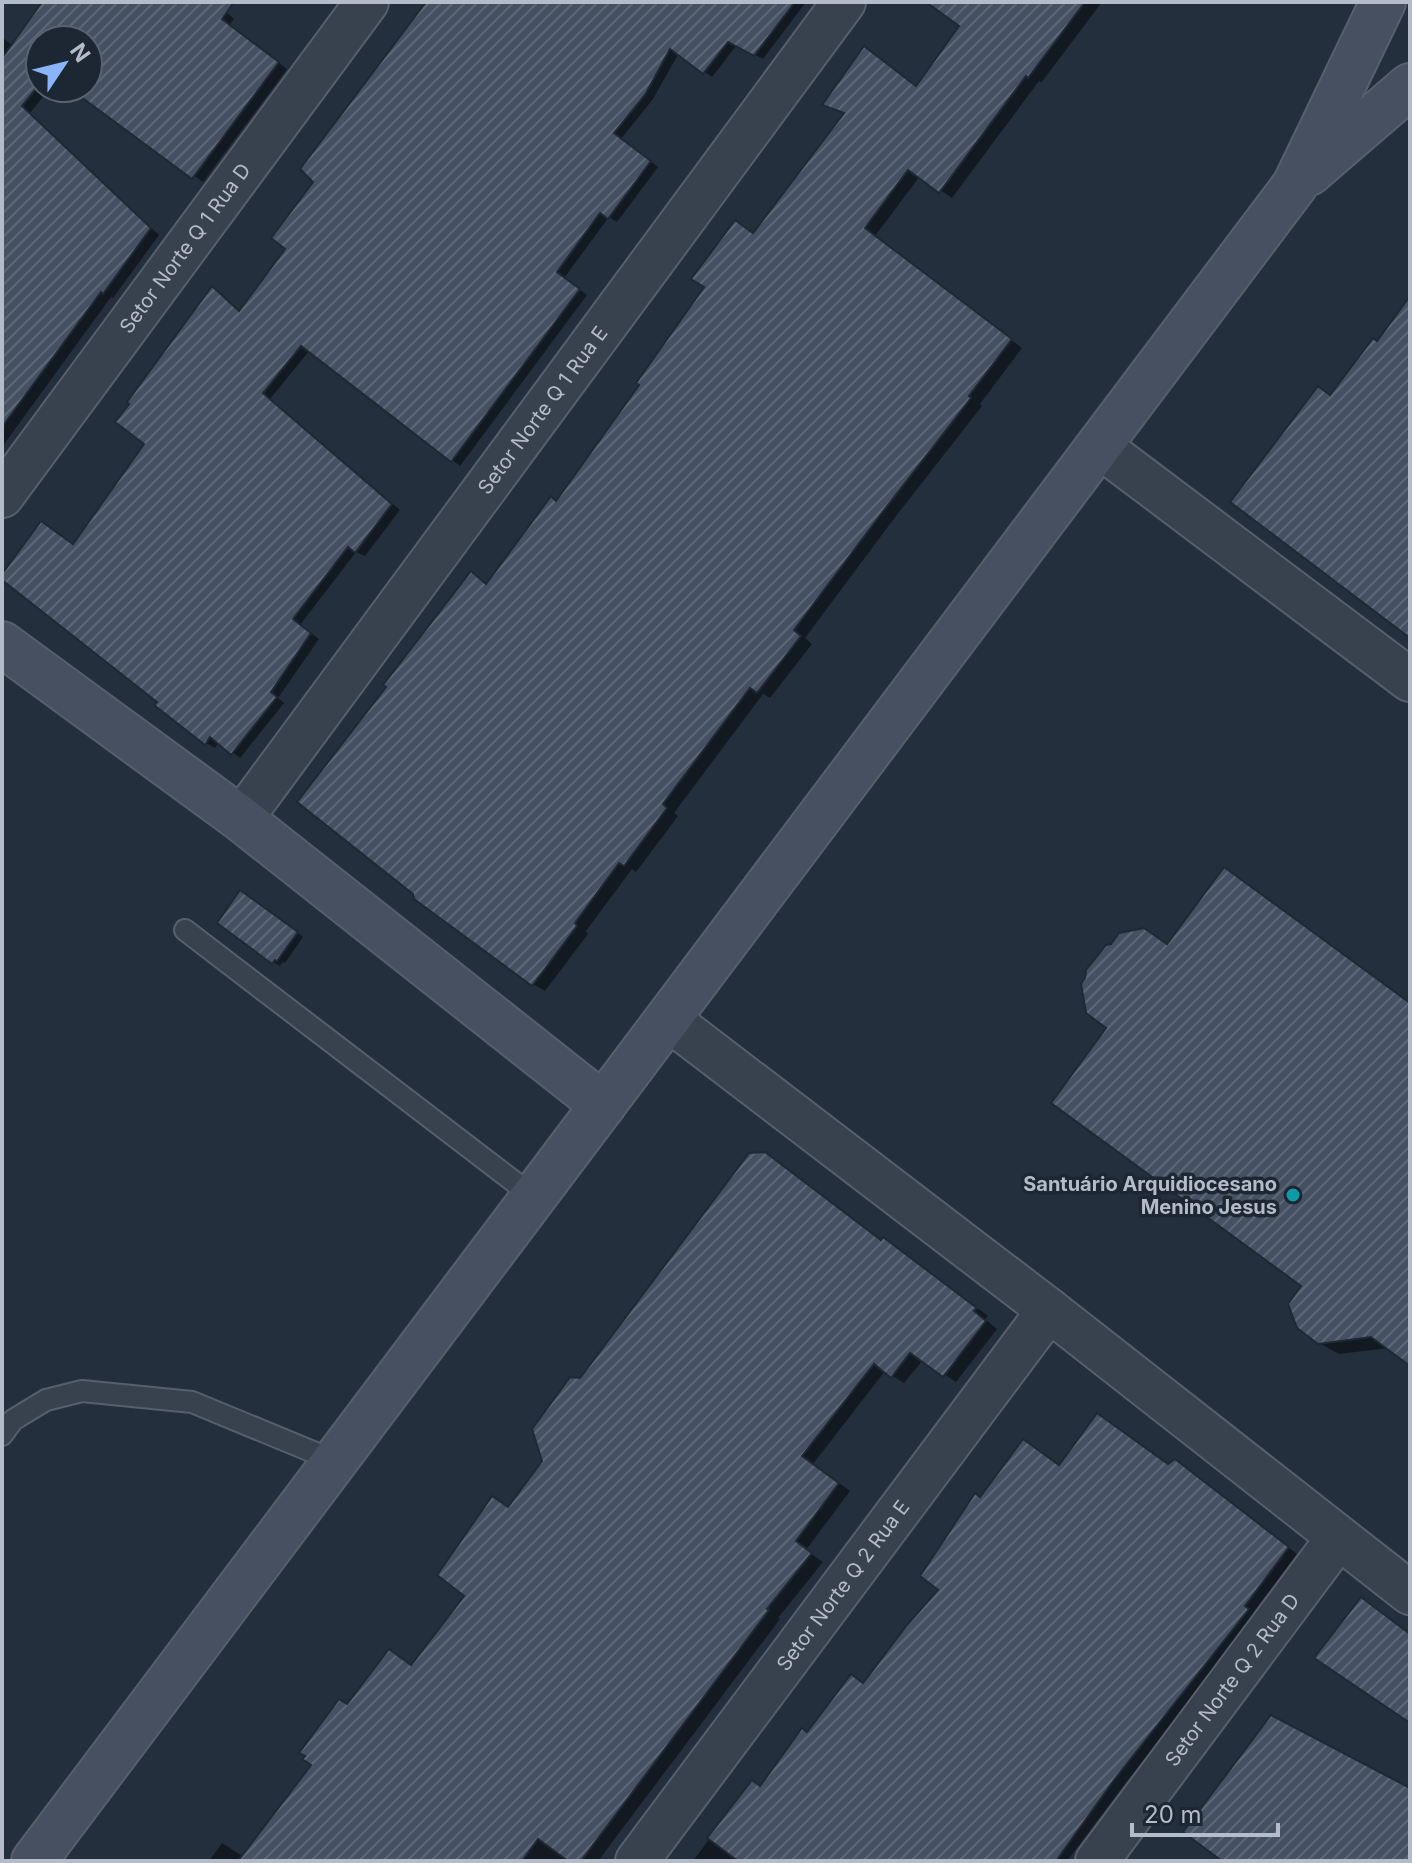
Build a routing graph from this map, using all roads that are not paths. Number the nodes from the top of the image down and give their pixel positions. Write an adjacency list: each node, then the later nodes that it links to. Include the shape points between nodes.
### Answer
1 (367, 2): 7 (street, Setor Norte Q 1 Rua D)
2 (844, 2): 10 (street, Setor Norte Q 1 Rua E)
3 (1383, 2): 5 (street)
4 (1410, 86): 5 (street)
5 (1295, 185): 6 (street)
6 (1099, 446): 9 (street); 12 (street)
7 (2, 496)
8 (2, 644): 10 (street)
9 (1410, 680)
10 (241, 819): 13 (street)
11 (185, 930): 14 (lane)
12 (668, 1019): 13 (street); 15 (street)
13 (603, 1105): 14 (street)
14 (534, 1197): 17 (street)
15 (1049, 1310): 18 (street); 21 (street, Setor Norte Q 2 Rua E)
16 (2, 1435): 17 (lane, via 13,1420 46,1400 82,1391 192,1402)
17 (335, 1461): 20 (street)
18 (1338, 1538): 19 (street); 22 (street, Setor Norte Q 2 Rua D)
19 (1410, 1593)
20 (34, 1861)
21 (637, 1861)
22 (1097, 1861)

